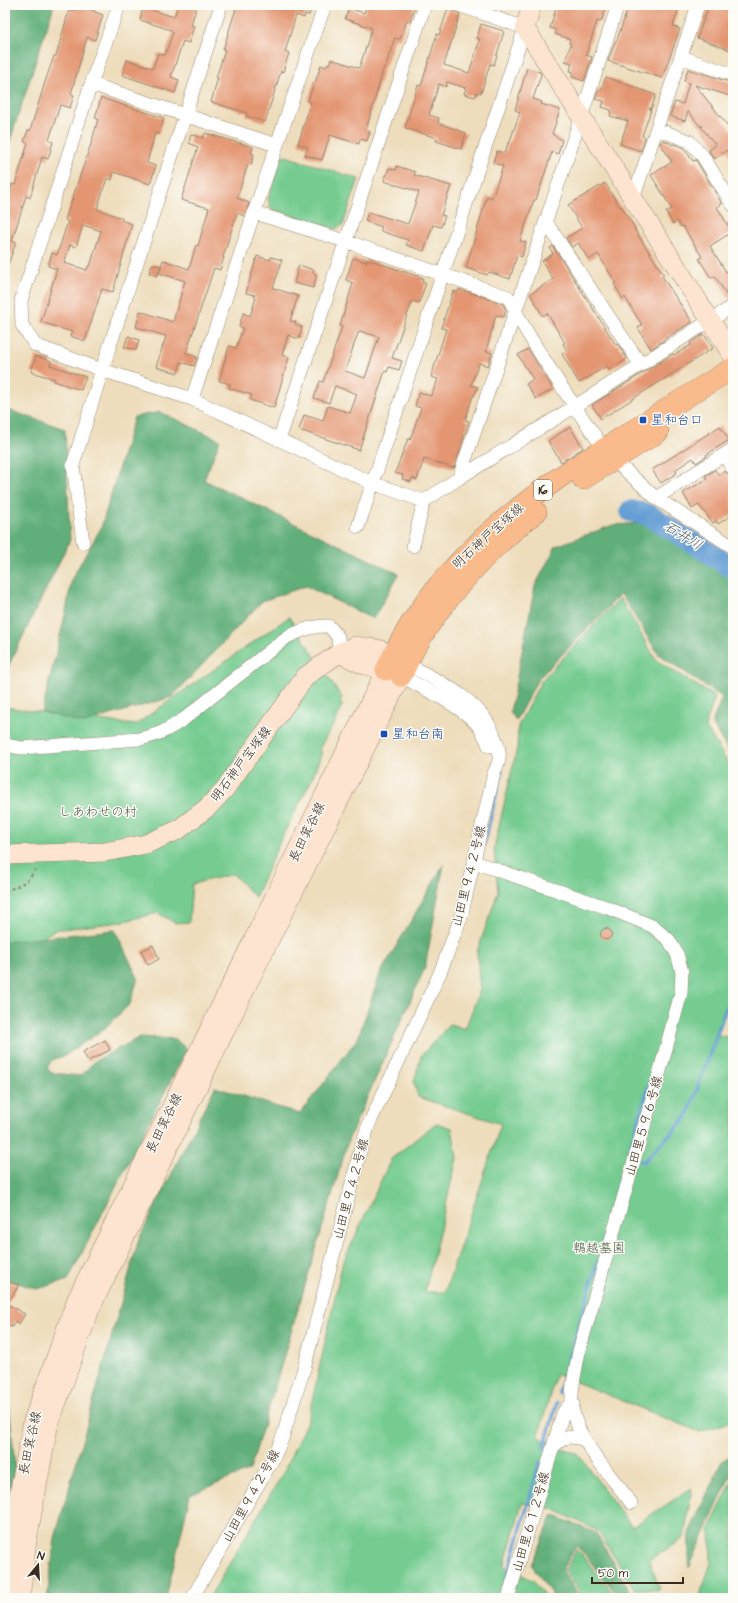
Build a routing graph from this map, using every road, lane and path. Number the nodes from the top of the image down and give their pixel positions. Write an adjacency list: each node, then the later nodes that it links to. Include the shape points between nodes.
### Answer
1 (118, 5): 12 (street)
2 (221, 5): 13 (street)
3 (325, 5): 16 (street)
4 (425, 5): 21 (street)
5 (460, 5): 9 (street)
6 (532, 5): 9 (street)
7 (618, 5): 14 (street)
8 (698, 5): 10 (street)
9 (525, 28): 14 (street); 22 (street)
10 (681, 57): 11 (street); 15 (street)
11 (733, 74)
12 (91, 84): 13 (street); 29 (street, via 21,301 22,325 35,345)
13 (185, 115): 16 (street); 29 (street)
14 (581, 117): 17 (street); 20 (street)
15 (657, 129): 17 (street); 18 (street, via 689,141 702,155)
16 (276, 145): 19 (street)
17 (633, 199): 25 (street)
18 (733, 205)
19 (255, 213): 21 (street); 31 (street)
20 (546, 222): 24 (street); 27 (street)
21 (345, 241): 22 (street); 33 (street)
22 (442, 275): 24 (street, via 508,297); 38 (street)
23 (733, 306): 25 (street)
24 (516, 310): 32 (street); 37 (street)
25 (709, 321): 26 (street); 27 (street)
26 (733, 356)
27 (641, 365): 32 (street)
28 (733, 368): 35 (main road, 明石神戸宝塚線 / 16)
29 (102, 370): 31 (street); 42 (street, via 73,465)
30 (733, 385): 35 (main road, 明石神戸宝塚線 / 16)
31 (192, 399): 33 (street)
32 (574, 407): 35 (street); 37 (street)
33 (279, 440): 38 (street)
34 (728, 452): 36 (street); 39 (street)
35 (609, 455): 39 (street); 46 (main road, 明石神戸宝塚線 / 16, via 557,479 513,512 451,569 428,597)
36 (733, 469)
37 (459, 478): 40 (street)
38 (372, 483): 40 (street); 41 (street)
39 (656, 498): 44 (street)
40 (424, 501): 43 (street)
41 (358, 527)
42 (83, 542)
43 (413, 546)
44 (733, 547)
45 (339, 653): 46 (street, 明石神戸宝塚線, via 355,646 372,648); 47 (street, via 338,637 329,626 306,629 287,637 184,719 153,737 21,748); 48 (street, 明石神戸宝塚線, via 306,676 224,790 208,807 178,830 146,844 105,852)
46 (397, 667): 49 (street, 山田里９４２号線, via 449,688 471,703 494,733 499,746 499,759); 56 (street, 長田箕谷線, via 77,1299 33,1421 12,1532); 57 (street, 長田箕谷線, via 90,1309 48,1426 27,1540)
47 (5, 745)
48 (5, 855)
49 (474, 862): 52 (street, 山田里５９６号線, via 608,908 652,926 669,940 677,954 682,972 681,993 579,1351); 58 (street, 山田里９４２号線, via 461,917 440,973 364,1137 305,1365 282,1439 273,1459)
50 (37, 865): 51 (path, via 32,877 23,884)
51 (5, 891)
52 (572, 1404): 53 (street, 山田里５９６号線); 54 (street, 山田里６１２号線, via 563,1413)
53 (585, 1440): 54 (street, via 566,1437); 55 (street, 山田里５９６号線)
54 (553, 1447): 59 (street, 山田里６１２号線)
55 (631, 1503)
56 (6, 1598)
57 (20, 1598)
58 (192, 1598)
59 (508, 1598)

